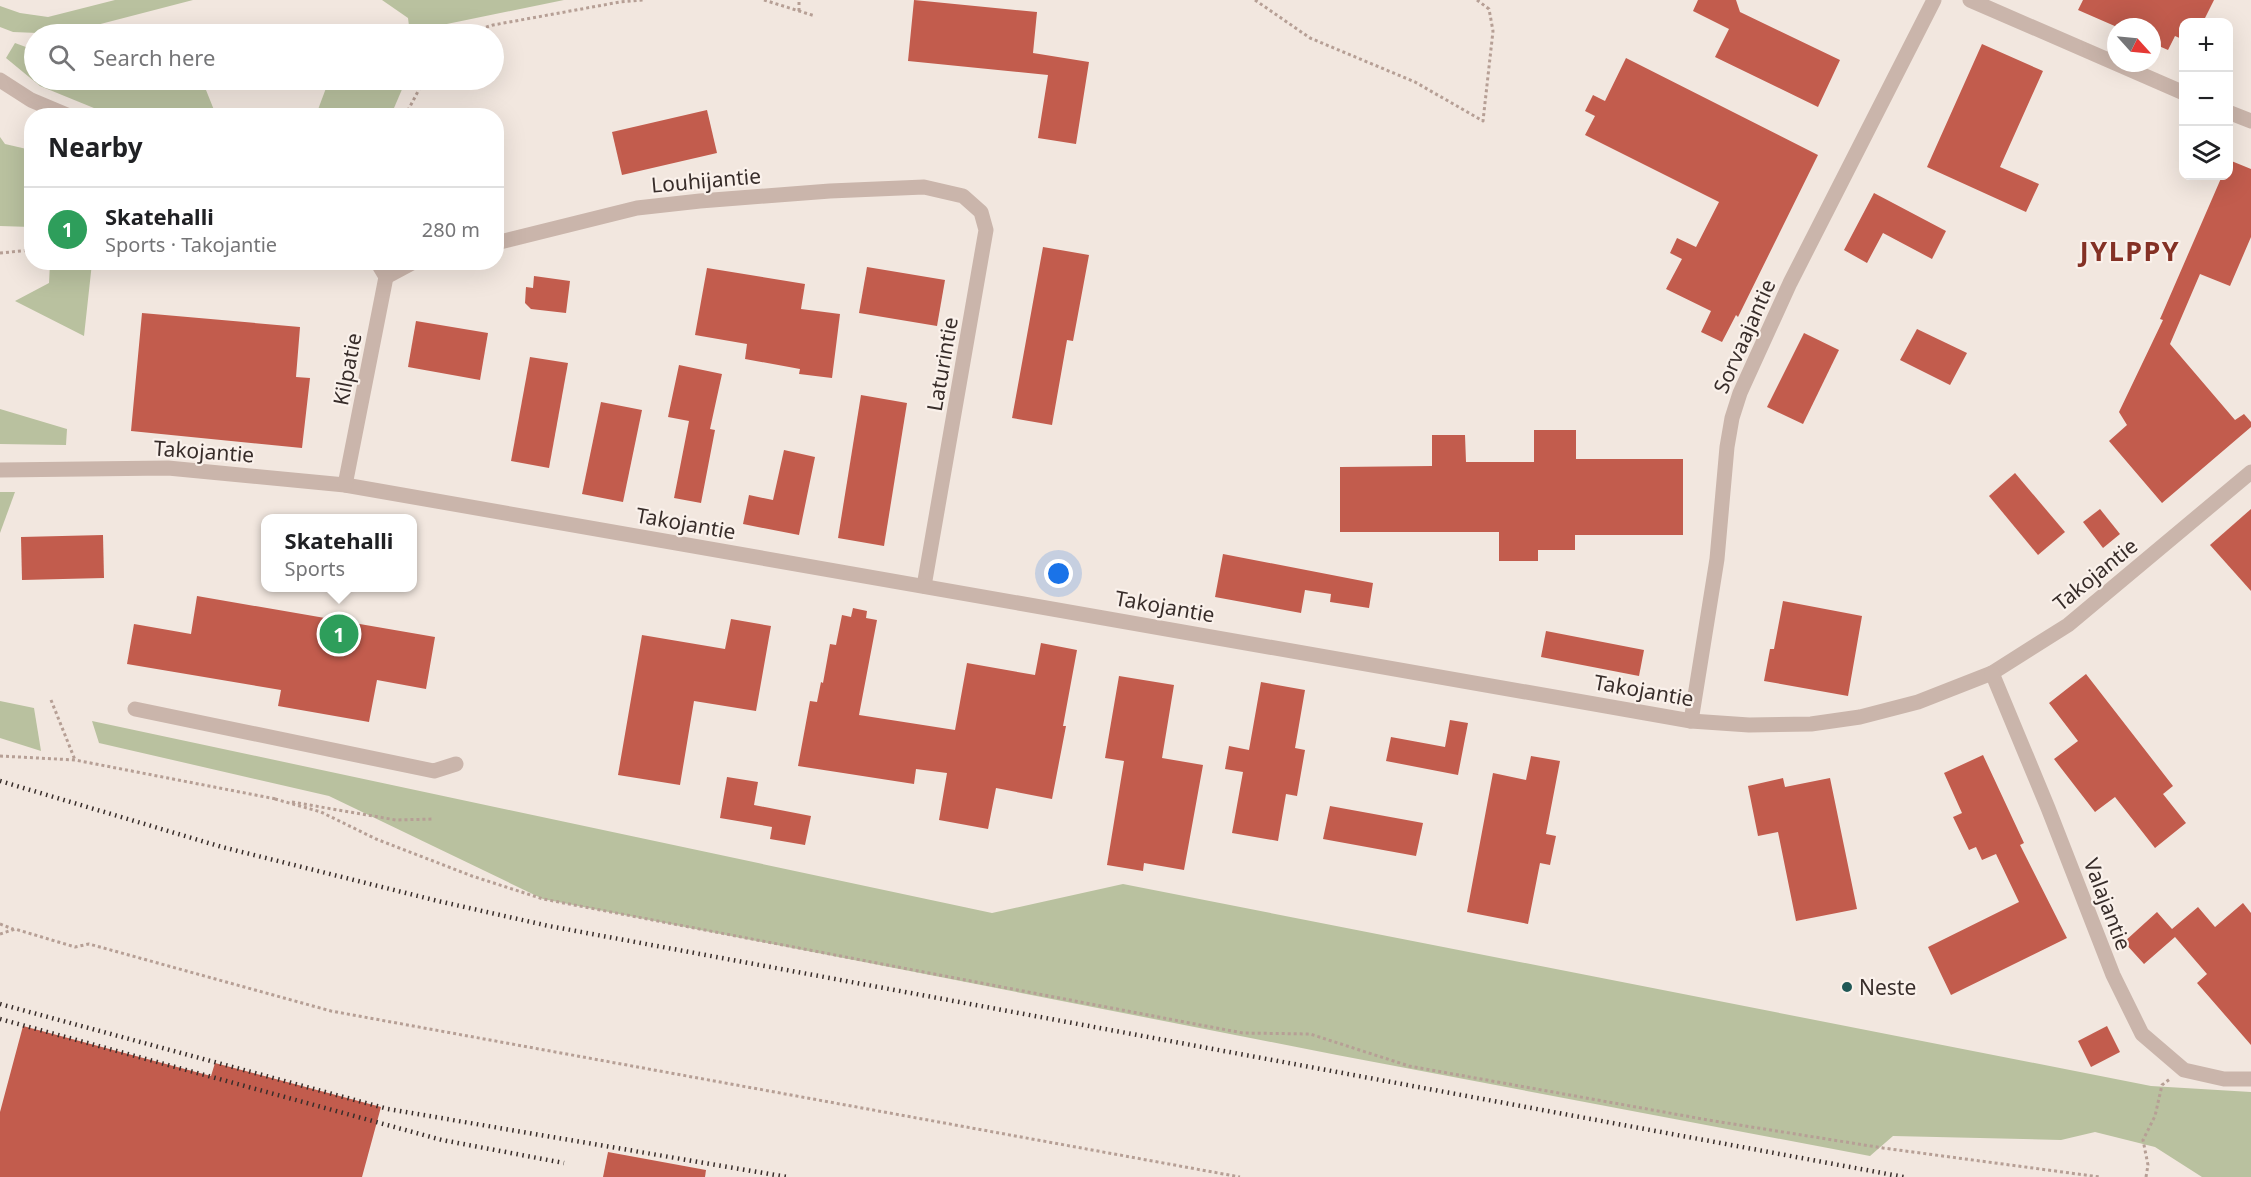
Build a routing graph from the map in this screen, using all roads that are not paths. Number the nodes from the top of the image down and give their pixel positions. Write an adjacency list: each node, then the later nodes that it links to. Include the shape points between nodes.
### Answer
1 (1934, 0): 19 (street, Sorvaajantie, via 1790,283 1740,393 1727,447 1717,559)
2 (1970, 0): 4 (street)
3 (0, 80): 5 (street)
4 (2179, 91)
5 (50, 108)
6 (2233, 114): 7 (street)
7 (2251, 121)
8 (924, 187): 9 (street, Louhijantie, via 637,208); 16 (street, Laturintie, via 963,196 981,212 986,230)
9 (504, 241)
10 (382, 270): 12 (street)
11 (399, 270): 12 (street)
12 (386, 277): 15 (street, Kilpatie)
13 (0, 470): 15 (street, Takojantie, via 168,468)
14 (2251, 472): 17 (street, Takojantie, via 2068,625)
15 (345, 485): 16 (street, Takojantie)
16 (924, 586): 19 (street, Takojantie)
17 (1992, 673): 19 (street, Takojantie, via 1918,702 1860,717 1811,724 1749,725); 21 (street, Valajantie, via 2113,975 2142,1034 2184,1070 2224,1079)
18 (135, 709): 20 (street, via 434,771)
19 (1691, 720)
20 (456, 764)
21 (2251, 1079)

